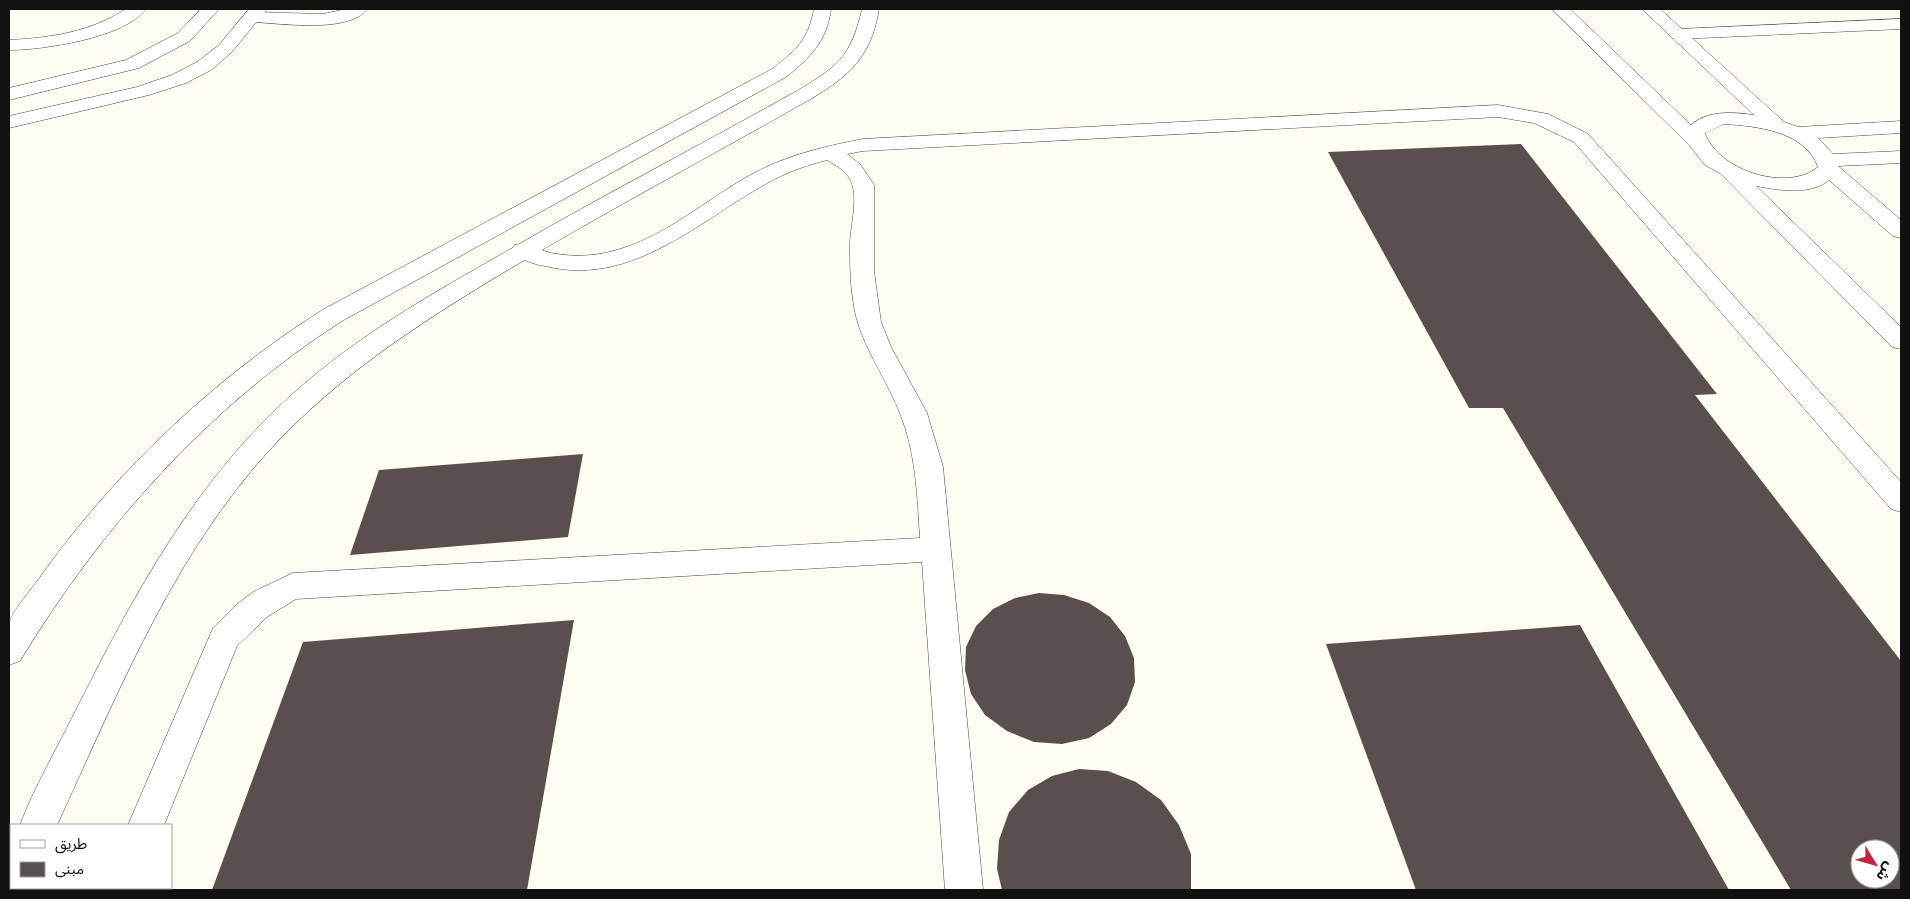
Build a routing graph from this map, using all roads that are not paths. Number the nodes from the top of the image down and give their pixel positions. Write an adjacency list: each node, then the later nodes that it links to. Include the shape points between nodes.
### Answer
1 (137, 9): 11 (street, via 117,23 88,34)
2 (210, 9): 12 (street, via 184,37 132,64)
3 (358, 9): 8 (street, via 331,19)
4 (822, 9): 21 (street, via 816,39 779,73)
5 (870, 9): 23 (street, via 865,41 851,61 831,77)
6 (1560, 9): 16 (street)
7 (1650, 9): 10 (street)
8 (255, 13): 13 (street, via 225,49 180,79)
9 (1901, 24): 10 (street)
10 (1678, 34): 15 (street)
11 (9, 45)
12 (9, 94)
13 (9, 122)
14 (1901, 126): 15 (street)
15 (1786, 129): 16 (street, via 1759,121 1724,118 1700,126 1695,132); 19 (street, via 1821,150)
16 (1695, 140): 20 (street, via 1710,159)
17 (828, 152): 23 (street, via 794,162 764,176 647,249 615,259 580,264 548,260); 25 (street, via 899,141 1498,111 1544,118 1581,138); 26 (street, via 853,168 865,187 862,272 866,310 878,350 909,404 921,434 929,467)
18 (1901, 157): 19 (street)
19 (1828, 165): 20 (street, via 1824,176 1799,185 1762,181); 22 (street)
20 (1724, 168): 24 (street)
21 (492, 230): 23 (street); 27 (street, via 333,314 269,358 234,388 146,474 67,563)
22 (1901, 231)
23 (523, 250): 28 (street, via 392,331 341,367 280,421 236,470 193,527 141,619)
24 (1901, 341)
25 (1901, 501)
26 (937, 549): 29 (street, via 293,586 254,607 224,638); 30 (street)
27 (9, 651)
28 (38, 824)
29 (146, 824)
30 (964, 890)

